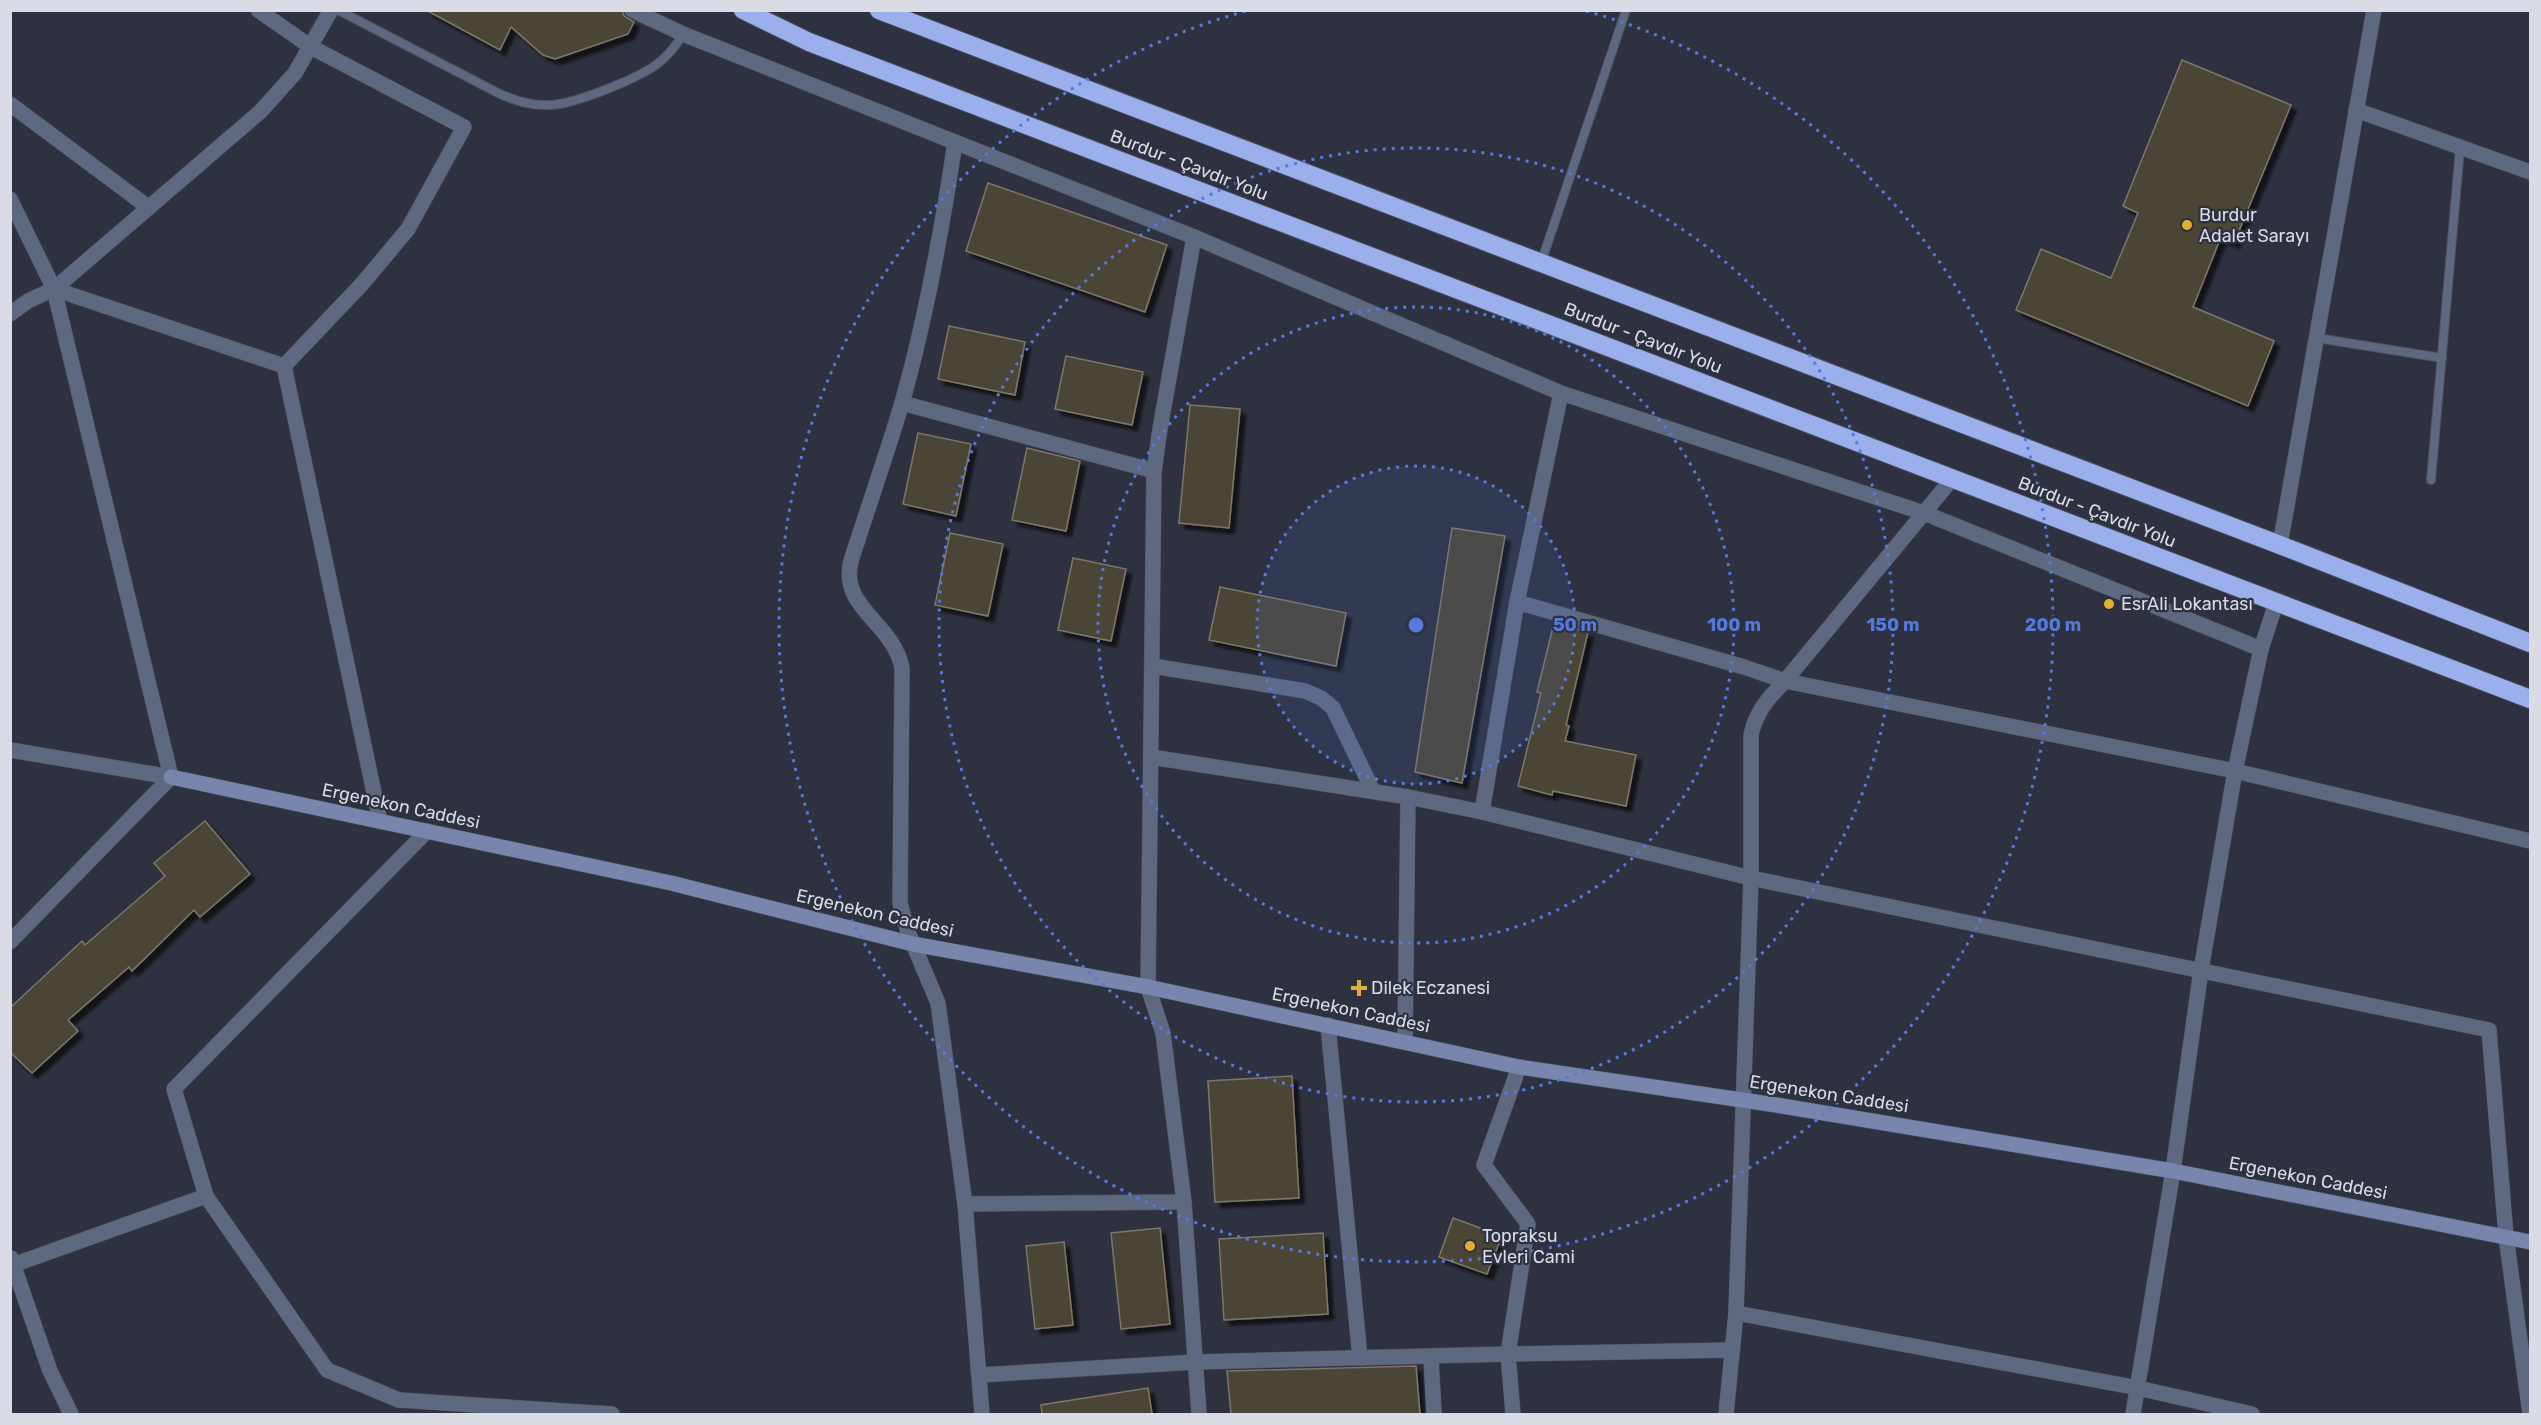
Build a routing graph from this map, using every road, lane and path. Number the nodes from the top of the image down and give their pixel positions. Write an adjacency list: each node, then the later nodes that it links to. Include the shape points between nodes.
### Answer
1 (258, 10): 10 (street)
2 (331, 10): 10 (street)
3 (338, 10): 9 (lane, via 500,94 539,105 574,101 640,74 665,58)
4 (632, 10): 9 (street)
5 (743, 10): 28 (highway, Burdur - Çavdır Yolu, via 810,42)
6 (879, 10): 19 (highway, Burdur - Çavdır Yolu)
7 (1626, 10): 19 (lane)
8 (2374, 10): 12 (street)
9 (683, 34): 13 (street)
10 (311, 47): 17 (street, via 295,73 261,111); 24 (street, via 464,127 408,229)
11 (10, 104): 17 (street)
12 (2356, 110): 14 (street); 22 (street)
13 (955, 142): 18 (street); 26 (street, via 929,292)
14 (2460, 148): 15 (street); 23 (lane)
15 (2530, 172)
16 (10, 199): 20 (street)
17 (148, 207): 20 (street)
18 (1194, 237): 25 (street); 27 (street)
19 (1541, 263): 31 (highway, Burdur - Çavdır Yolu)
20 (54, 289): 21 (street); 24 (street); 42 (street)
21 (10, 314)
22 (2317, 338): 23 (lane); 31 (street)
23 (2442, 358): 29 (lane)
24 (284, 366): 46 (street)
25 (1561, 393): 30 (street); 32 (street)
26 (902, 403): 27 (street); 51 (street, via 851,561 849,578 854,596 891,640 902,668 900,886 904,920)
27 (1154, 471): 36 (street)
28 (1952, 479): 30 (street); 33 (highway, Burdur - Çavdır Yolu)
29 (2431, 480)
30 (1923, 513): 35 (street); 37 (street)
31 (2280, 545): 34 (highway, Burdur - Çavdır Yolu)
32 (1517, 602): 37 (street); 45 (street)
33 (2276, 603): 35 (street); 38 (highway, Burdur - Çavdır Yolu)
34 (2530, 644)
35 (2261, 649): 41 (street)
36 (1153, 666): 40 (street); 43 (street, via 1305,691 1321,698 1333,708)
37 (1785, 681): 41 (street); 49 (street, via 1759,711 1751,735)
38 (2530, 699)
39 (10, 750): 42 (street)
40 (1151, 758): 43 (street); 53 (street)
41 (2235, 771): 48 (street); 52 (street)
42 (171, 777): 46 (street, Ergenekon Caddesi); 50 (street)
43 (1373, 791): 44 (street)
44 (1408, 797): 45 (street); 55 (street)
45 (1482, 812): 49 (street)
46 (380, 821): 47 (street, Ergenekon Caddesi)
47 (427, 831): 51 (street, Ergenekon Caddesi, via 671,884); 59 (street, via 174,1089)
48 (2530, 841)
49 (1751, 878): 52 (street); 57 (street)
50 (10, 942)
51 (913, 944): 53 (street, Ergenekon Caddesi); 61 (street, via 938,1003)
52 (2201, 970): 58 (street); 62 (street, via 2489,1030)
53 (1148, 987): 54 (street, Ergenekon Caddesi); 60 (street, via 1163,1033)
54 (1328, 1025): 55 (street, Ergenekon Caddesi); 68 (street)
55 (1405, 1042): 56 (street, Ergenekon Caddesi)
56 (1520, 1067): 57 (street, Ergenekon Caddesi); 67 (street, via 1484,1165 1528,1224)
57 (1742, 1099): 58 (street, Ergenekon Caddesi); 65 (street)
58 (2173, 1171): 62 (street, Ergenekon Caddesi); 72 (street)
59 (206, 1196): 64 (street); 73 (street, via 327,1370)
60 (1184, 1202): 61 (street); 70 (street)
61 (965, 1204): 71 (street)
62 (2506, 1236): 63 (street, Ergenekon Caddesi); 83 (street)
63 (2530, 1242)
64 (12, 1263): 74 (street, via 50,1371)
65 (1736, 1313): 66 (street); 72 (street)
66 (1732, 1350): 67 (street); 80 (street)
67 (1508, 1354): 69 (street); 79 (street)
68 (1360, 1358): 69 (street); 70 (street)
69 (1431, 1358): 78 (street)
70 (1196, 1362): 71 (street); 77 (street)
71 (979, 1375): 76 (street)
72 (2138, 1388): 81 (street); 82 (street)
73 (400, 1407): 75 (street)
74 (71, 1414)
75 (612, 1414)
76 (982, 1414)
77 (1199, 1414)
78 (1434, 1414)
79 (1513, 1414)
80 (1726, 1414)
81 (2133, 1414)
82 (2252, 1414)
83 (2530, 1414)

